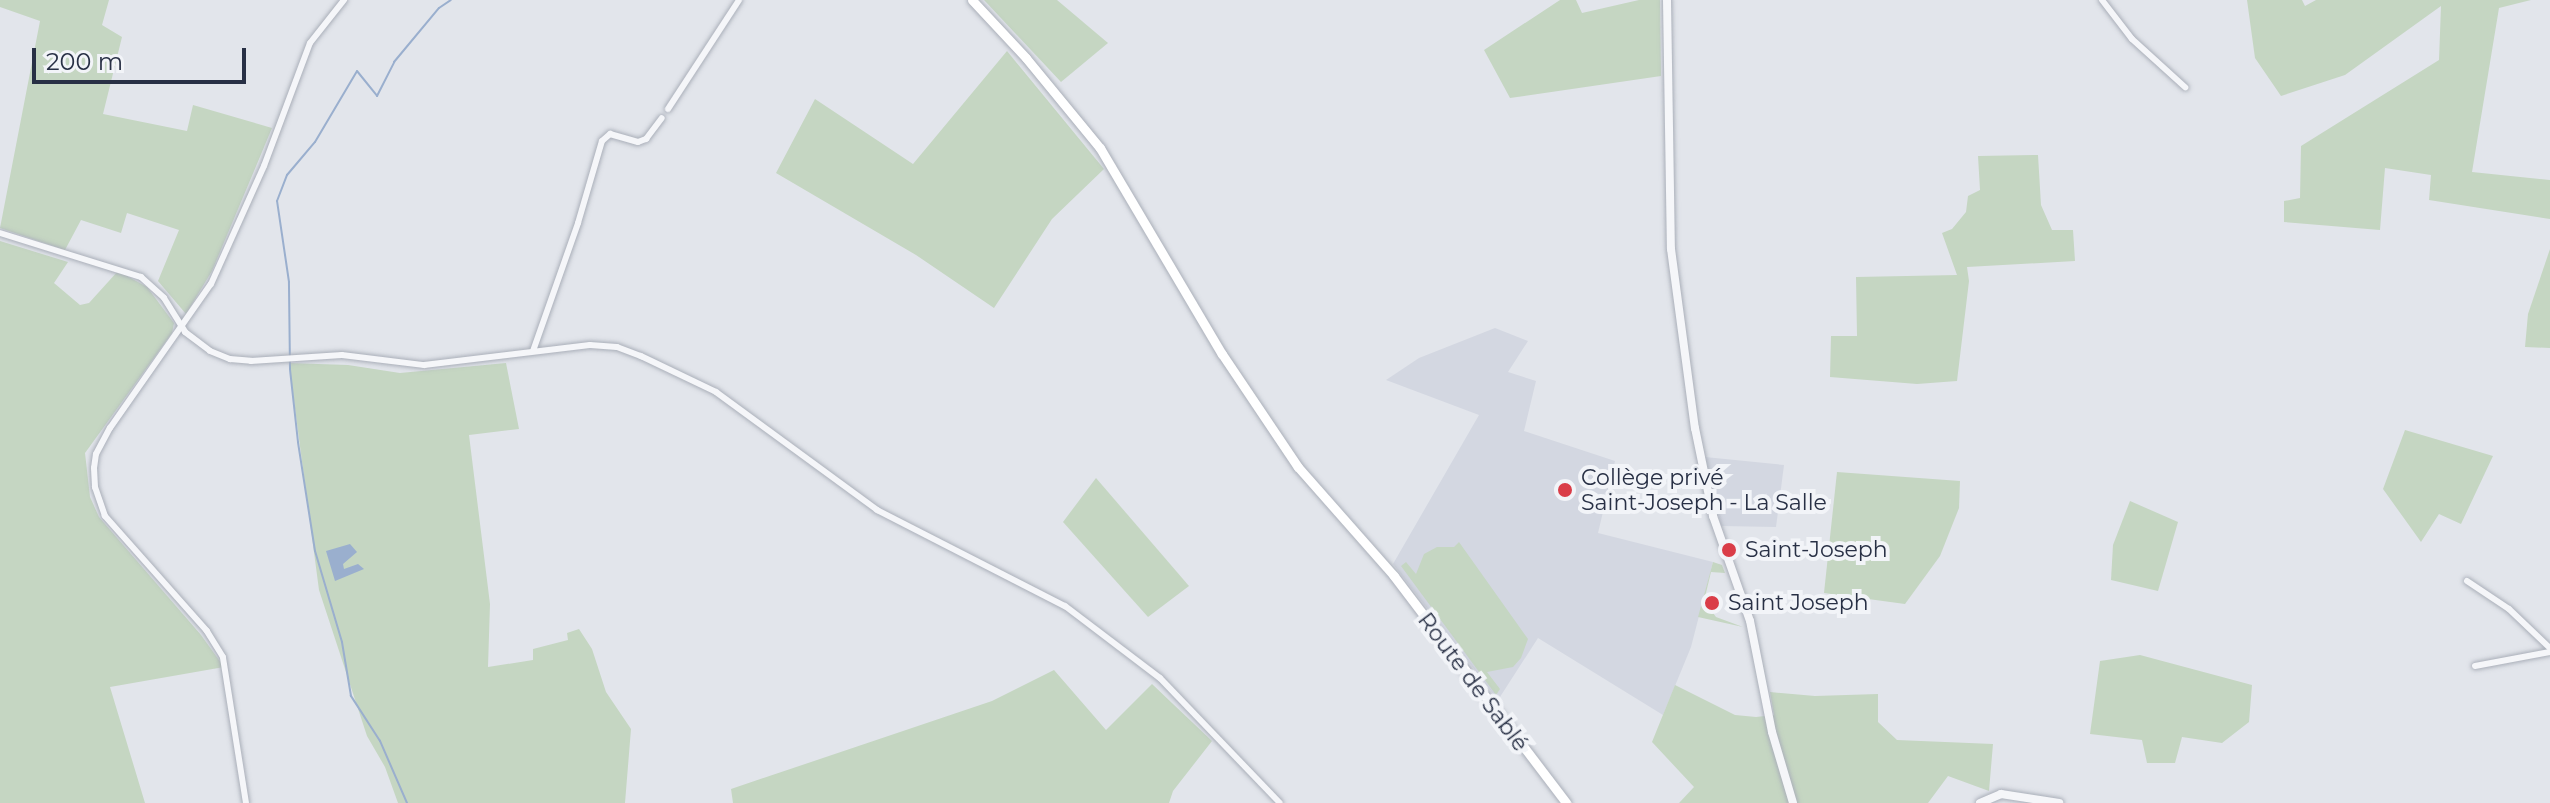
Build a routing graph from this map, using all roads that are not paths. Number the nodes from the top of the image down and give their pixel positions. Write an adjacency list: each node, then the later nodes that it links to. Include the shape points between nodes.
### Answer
1 (344, 0): 10 (street, via 310,43 231,246)
2 (739, 0): 7 (street)
3 (972, 0): 17 (main road, Route de Sablé, via 1094,140 1252,402 1314,488 1380,560)
4 (1667, 0): 18 (street, via 1671,249 1695,428 1713,516 1750,621 1772,732)
5 (2102, 0): 6 (street, via 2132,39)
6 (2185, 87)
7 (668, 109)
8 (662, 118): 11 (street, via 646,139 638,142 610,134 602,141)
9 (0, 233): 10 (street, via 141,277 164,298)
10 (183, 328): 11 (street, via 210,351 230,359 342,355 424,365); 15 (street, via 102,442 96,454 95,487 112,525 219,648 229,676)
11 (533, 351): 16 (street, via 617,347 716,392 877,510 1033,588 1098,629 1177,695)
12 (2467, 581): 13 (street, via 2509,609)
13 (2550, 650): 14 (street)
14 (2475, 666)
15 (246, 803)
16 (1280, 803)
17 (1566, 803)
18 (1793, 803)
19 (1980, 803): 20 (street, via 2001,794)
20 (2059, 803)

